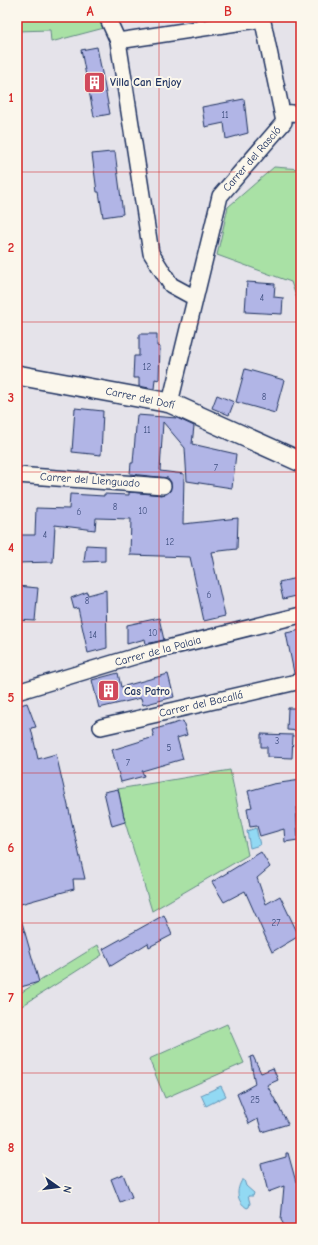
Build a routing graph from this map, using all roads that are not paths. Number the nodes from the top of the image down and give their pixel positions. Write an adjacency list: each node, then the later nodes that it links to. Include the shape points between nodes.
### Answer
1 (108, 17): 3 (street)
2 (262, 18): 3 (street, Carrer del Rascló); 4 (street, Carrer del Rascló)
3 (118, 41): 6 (street, via 151,253 170,285)
4 (282, 112): 5 (street); 6 (street, Carrer del Rascló, via 284,122 220,196)
5 (301, 114)
6 (195, 298): 8 (street, Carrer del Rascló)
7 (17, 375): 8 (street, Carrer del Dofí)
8 (170, 403): 9 (street, Carrer del Dofí)
9 (301, 462)
10 (17, 475): 11 (street, Carrer del Llenguado)
11 (163, 486)
12 (301, 615): 14 (street, Carrer de la Palaia, via 143,654)
13 (301, 681): 15 (street, Carrer del Bacallá)
14 (17, 692)
15 (101, 728)

